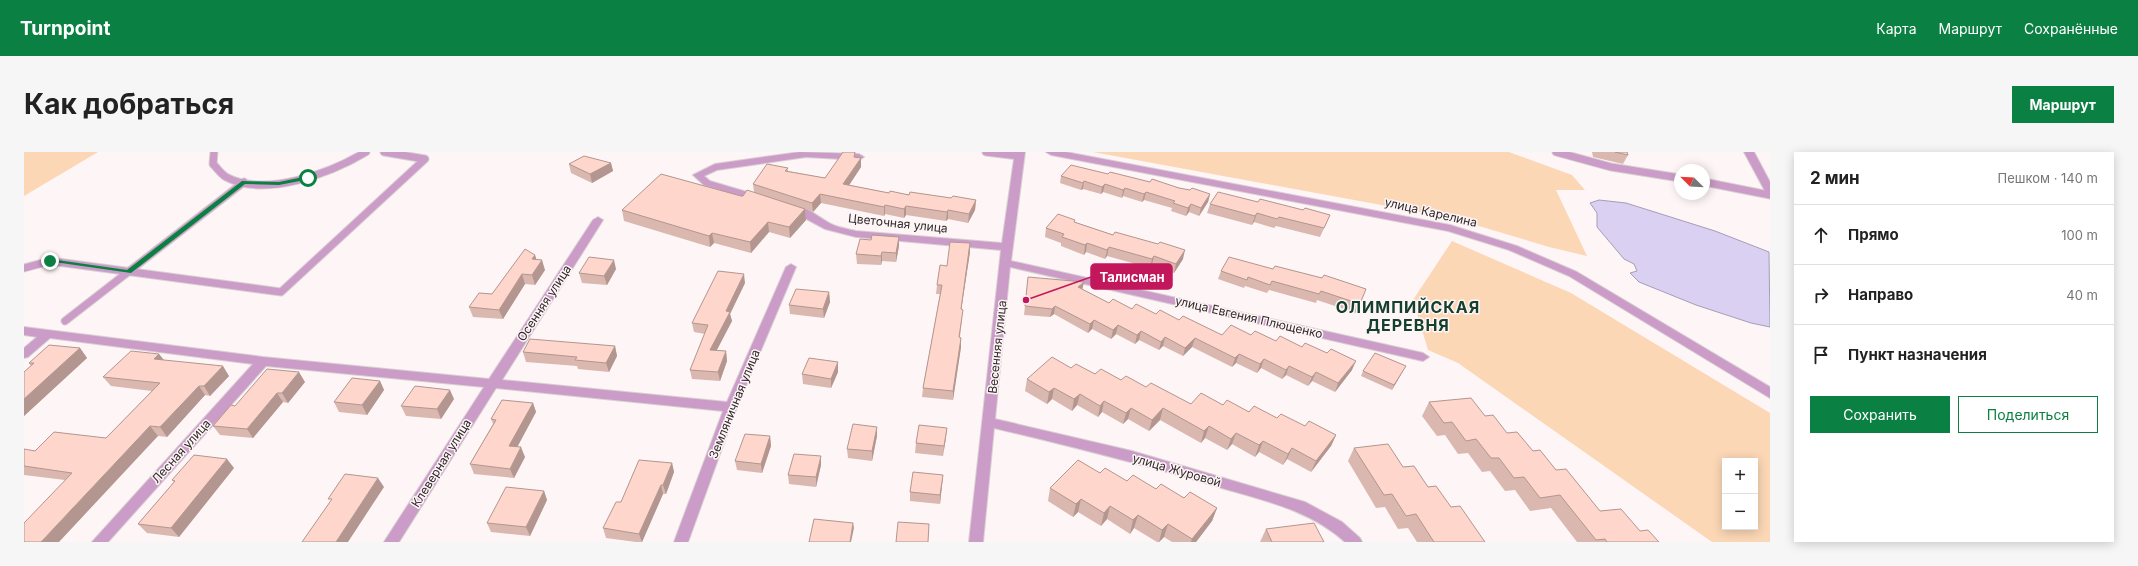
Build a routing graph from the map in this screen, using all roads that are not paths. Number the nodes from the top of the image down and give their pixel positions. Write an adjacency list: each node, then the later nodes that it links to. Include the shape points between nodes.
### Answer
1 (214, 152): 11 (lane, via 212,164 216,170 229,179)
2 (366, 152): 11 (lane, via 337,169 308,178 271,184)
3 (384, 152): 22 (lane, via 425,159 281,292)
4 (986, 152): 8 (lane)
5 (1051, 152): 30 (street, улица Карелина, via 1412,220 1450,228 1513,248 1573,274)
6 (1556, 152): 10 (lane, via 1611,167)
7 (1749, 152): 13 (street)
8 (1019, 154): 18 (street, Весенняя улица)
9 (859, 157): 15 (street, via 806,154 715,167 698,175 707,183)
10 (1674, 177)
11 (244, 182): 22 (lane)
12 (1710, 183): 14 (lane)
13 (1770, 191)
14 (1770, 195)
15 (767, 201)
16 (782, 206): 18 (street, Цветочная улица, via 805,213 829,227 856,234)
17 (598, 220): 29 (street, Осенняя улица)
18 (1007, 247): 19 (street, Весенняя улица)
19 (1005, 264): 27 (street, улица Евгения Плющенко, via 1030,267); 32 (street, Весенняя улица)
20 (24, 268): 22 (lane, via 50,261)
21 (790, 268): 31 (street, Земляничная улица)
22 (128, 272): 23 (lane)
23 (65, 321)
24 (24, 331): 25 (street)
25 (48, 333): 26 (street); 28 (street)
26 (24, 354)
27 (1423, 357)
28 (263, 361): 29 (street); 33 (street, Лесная улица)
29 (490, 385): 31 (street); 34 (street, Клеверная улица)
30 (1770, 393)
31 (731, 407): 35 (street, Земляничная улица)
32 (989, 422): 36 (street, Весенняя улица); 37 (street, улица Журовой, via 1132,456 1300,506 1337,526)
33 (99, 542)
34 (390, 542)
35 (681, 542)
36 (976, 542)
37 (1355, 542)

